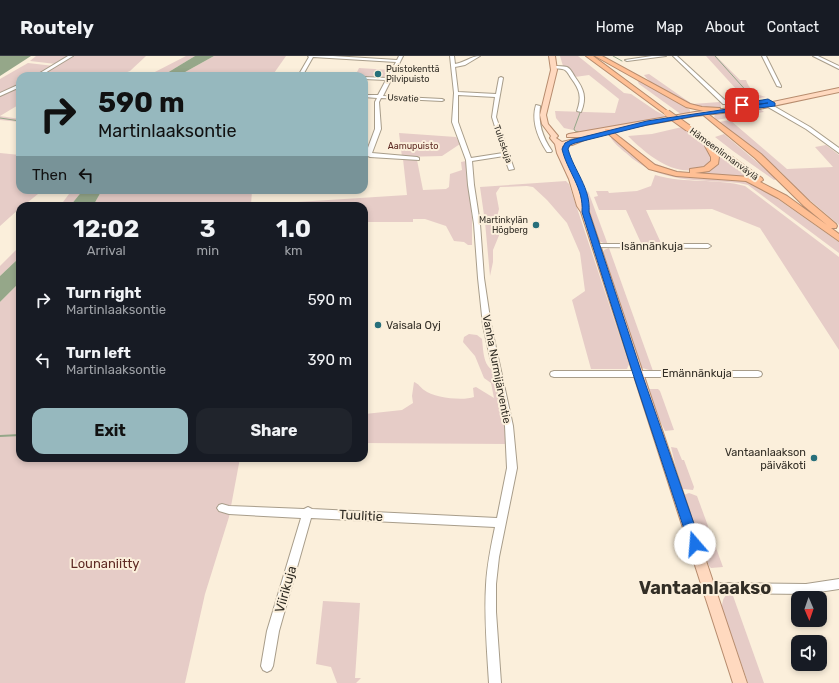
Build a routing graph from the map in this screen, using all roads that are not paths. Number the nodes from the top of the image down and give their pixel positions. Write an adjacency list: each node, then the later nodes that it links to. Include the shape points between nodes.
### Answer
1 (71, 56): 18 (street)
2 (311, 56): 14 (street); 19 (street)
3 (401, 56): 14 (street)
4 (452, 56): 15 (street, Vanha Nurmijärventie)
5 (478, 56): 15 (street)
6 (552, 56): 16 (main road)
7 (588, 56): 39 (highway, Hämeenlinnanväylä)
8 (597, 56): 35 (highway); 39 (highway, Hämeenlinnanväylä)
9 (664, 56): 13 (street)
10 (675, 56): 32 (street)
11 (764, 56): 23 (street)
12 (815, 56): 17 (street)
13 (627, 60)
14 (399, 61): 22 (street)
15 (453, 66): 26 (street, Vanha Nurmijärventie)
16 (554, 67): 37 (street, via 568,70 583,91); 38 (main road)
17 (839, 68)
18 (44, 72)
19 (303, 72)
20 (368, 78): 22 (street)
21 (501, 78): 29 (street, Tuluskuja)
22 (389, 79): 30 (street)
23 (779, 86)
24 (16, 87): 27 (street)
25 (839, 90): 33 (main road, via 803,99)
26 (456, 93): 29 (street); 54 (street, Vanha Nurmijärventie, via 455,122)
27 (0, 95)
28 (368, 96): 30 (street, Usvatie)
29 (498, 96): 51 (street, Tuluskuja, via 494,117)
30 (379, 97): 31 (street, Usvatie); 48 (street, via 378,129)
31 (442, 100)
32 (725, 103)
33 (768, 103): 36 (main road); 40 (main road); 50 (street)
34 (538, 106): 47 (street, via 538,126)
35 (688, 106): 36 (highway); 41 (highway)
36 (718, 109): 40 (main road)
37 (579, 111)
38 (545, 112): 45 (main road, via 550,124); 46 (main road, via 544,121)
39 (671, 113): 42 (highway, Hämeenlinnanväylä, bridge)
40 (704, 113): 41 (main road); 58 (highway, via 758,156)
41 (695, 114): 43 (main road)
42 (692, 128): 44 (highway, Hämeenlinnanväylä); 58 (highway, Hämeenlinnanväylä)
43 (612, 130): 44 (highway, via 656,163 679,170 706,169 715,162 714,152); 45 (main road); 56 (highway, via 652,167 676,174 748,179)
44 (702, 138): 56 (highway, Hämeenlinnanväylä)
45 (568, 139): 46 (main road); 46 (main road); 57 (main road, via 566,157 582,188 586,202)
46 (556, 140): 47 (street); 57 (main road)
47 (544, 142): 49 (street)
48 (368, 150)
49 (548, 151)
50 (839, 151)
51 (506, 154): 54 (street); 55 (street, Tuluskuja)
52 (368, 155): 53 (street)
53 (417, 159)
54 (469, 160): 67 (street, Vanha Nurmijärventie, via 487,325 511,446 512,468)
55 (511, 169)
56 (784, 198): 59 (highway, Hämeenlinnanväylä)
57 (585, 212): 60 (main road)
58 (837, 229)
59 (839, 238)
60 (596, 246): 61 (street, Isännänkuja); 63 (main road)
61 (708, 246)
62 (554, 374): 63 (street, Emännänkuja)
63 (637, 374): 64 (street, Emännänkuja); 69 (main road)
64 (758, 374)
65 (222, 508): 66 (street, Tuulitie)
66 (308, 512): 67 (street, Tuulitie); 70 (street, Viirikuja, via 273,631)
67 (501, 522): 71 (street, Vanha Nurmijärventie, via 491,584)
68 (839, 584): 69 (street, via 806,589)
69 (709, 588): 72 (main road)
70 (267, 666)
71 (495, 683)
72 (740, 683)

